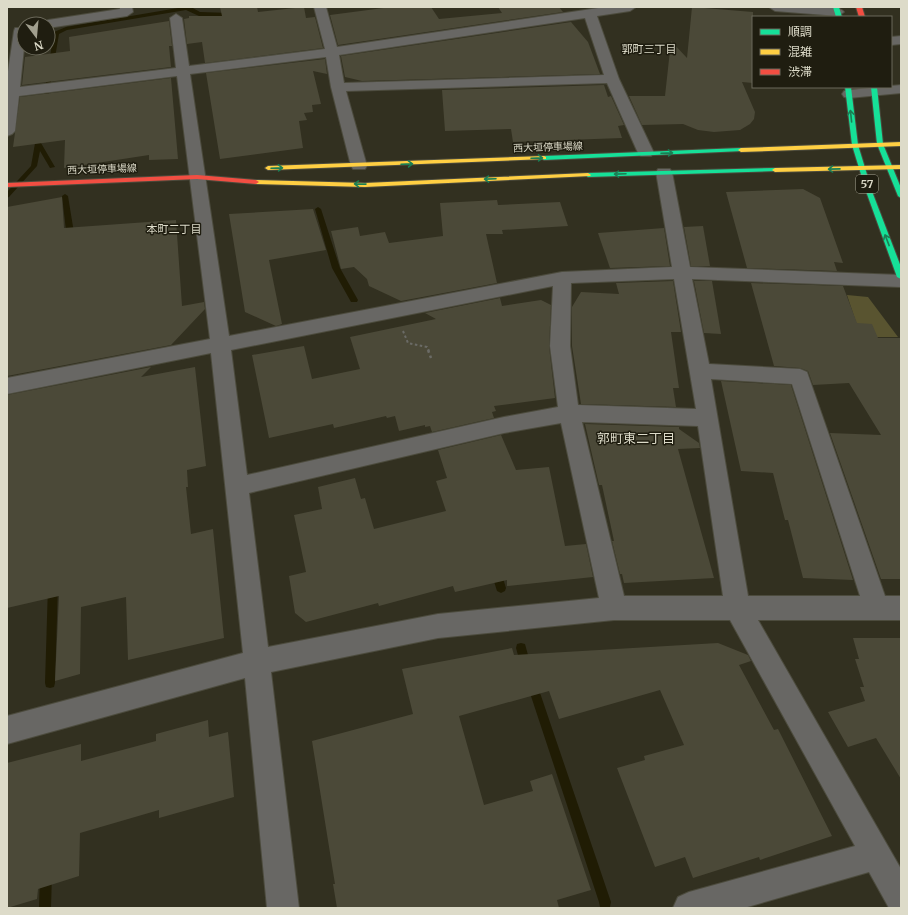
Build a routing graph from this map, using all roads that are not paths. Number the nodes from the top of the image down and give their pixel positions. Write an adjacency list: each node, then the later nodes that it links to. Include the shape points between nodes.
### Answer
1 (126, 7): 10 (street, via 127,12)
2 (320, 7): 11 (street)
3 (542, 7): 9 (street)
4 (630, 7): 7 (street)
5 (775, 7): 6 (street)
6 (838, 12)
7 (590, 13): 9 (street); 14 (street)
8 (176, 18): 13 (street)
9 (549, 18): 11 (street)
10 (56, 19)
11 (332, 52): 13 (street); 15 (street)
12 (17, 56): 19 (street)
13 (183, 72): 19 (street); 32 (street)
14 (612, 79): 15 (street); 24 (street)
15 (338, 88): 25 (street)
16 (874, 89): 17 (street); 18 (street); 21 (main road, 57)
17 (901, 89)
18 (849, 91): 23 (main road, 57, one-way to 18)
19 (9, 92): 20 (street)
20 (7, 131)
21 (880, 144): 22 (main road, 西大垣停車場線); 23 (main road, 西大垣停車場線); 28 (main road, 57)
22 (901, 144)
23 (854, 145): 24 (main road, 西大垣停車場線, one-way to 23); 29 (main road, 57)
24 (646, 153): 25 (main road, 西大垣停車場線, one-way to 24)
25 (359, 166): 27 (main road, 西大垣停車場線, one-way to 25)
26 (901, 167): 28 (main road, 西大垣停車場線)
27 (258, 168)
28 (890, 168): 29 (main road, 西大垣停車場線); 34 (main road, 57)
29 (862, 169): 31 (main road, 西大垣停車場線, one-way to 31); 36 (main road, 57, one-way to 29)
30 (227, 171): 32 (main road, 西大垣停車場線)
31 (664, 172): 32 (main road, 西大垣停車場線, one-way to 32, via 365,185 235,181); 35 (street)
32 (197, 177): 33 (main road, 西大垣停車場線); 39 (street)
33 (7, 185)
34 (901, 196)
35 (681, 273): 37 (street, via 613,273); 38 (street); 40 (street)
36 (901, 277)
37 (562, 278): 39 (street); 42 (street, via 560,346)
38 (901, 281)
39 (220, 343): 41 (street); 44 (street)
40 (700, 371): 43 (street); 46 (street, via 800,378)
41 (7, 386)
42 (569, 413): 43 (street); 44 (street, via 504,425); 45 (street)
43 (707, 418): 48 (street)
44 (236, 487): 49 (street)
45 (614, 608): 48 (street); 49 (street, via 438,626)
46 (876, 608): 47 (street); 48 (street)
47 (901, 608)
48 (738, 609): 51 (street)
49 (257, 662): 50 (street); 53 (street)
50 (7, 730)
51 (876, 855): 52 (street); 54 (street)
52 (901, 899)
53 (283, 908)
54 (689, 908)

